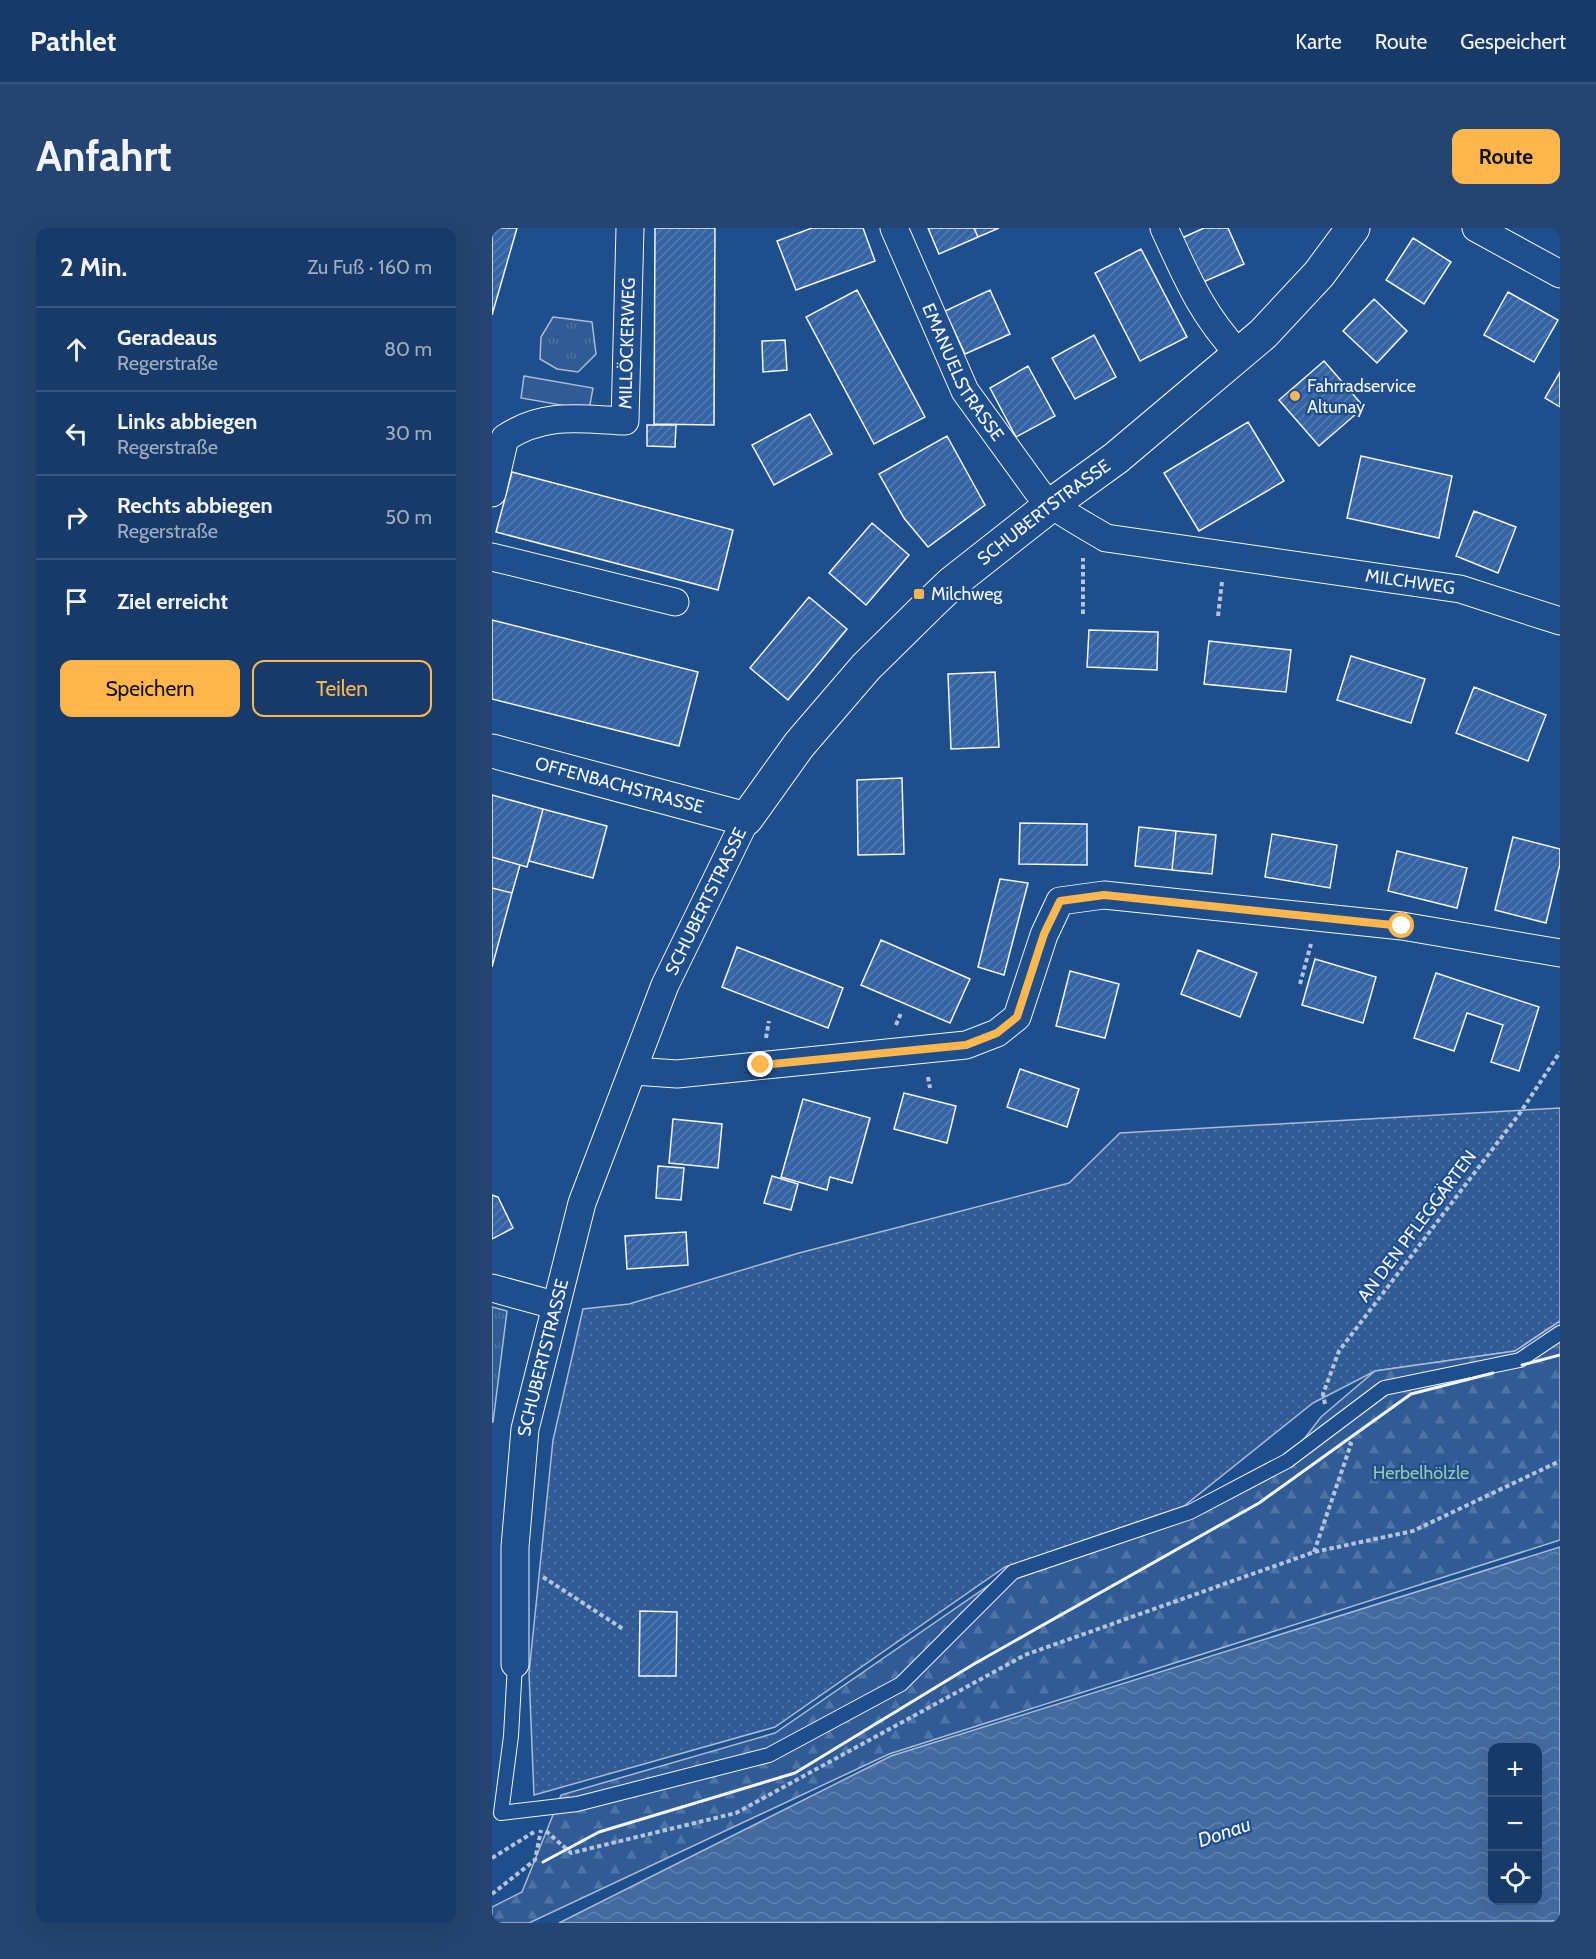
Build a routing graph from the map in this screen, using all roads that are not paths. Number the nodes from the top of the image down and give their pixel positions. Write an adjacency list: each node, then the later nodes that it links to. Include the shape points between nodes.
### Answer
1 (630, 228): 8 (street, MILLÖCKERWEG, via 625,421 557,411 524,426 505,438)
2 (894, 228): 9 (street, EMANUELSTRASSE, via 965,391)
3 (1164, 228): 7 (street, via 1201,307)
4 (1353, 228): 7 (street, SCHUBERTSTRASSE, via 1299,297)
5 (1476, 228): 6 (street)
6 (1560, 274)
7 (1239, 354): 9 (street, SCHUBERTSTRASSE, via 1116,458)
8 (492, 493)
9 (1051, 505): 12 (street, MILCHWEG, via 1106,537 1460,589); 14 (street, SCHUBERTSTRASSE, via 952,583 866,667 799,745)
10 (492, 556): 11 (street)
11 (675, 602)
12 (1560, 621)
13 (492, 751): 14 (street, OFFENBACHSTRASSE)
14 (746, 819): 16 (street, SCHUBERTSTRASSE, via 665,985)
15 (1560, 953): 16 (street, via 1402,926 1104,895 1060,901 1044,934 1017,1017 997,1033 966,1045 677,1074)
16 (634, 1071): 18 (street, SCHUBERTSTRASSE, via 582,1203)
17 (492, 1288): 18 (street)
18 (554, 1305): 20 (street, SCHUBERTSTRASSE, via 525,1429 515,1559)
19 (1560, 1333): 21 (lane, via 1520,1360 1384,1388 1287,1461 1190,1512 1013,1572 901,1684 769,1755 576,1804)
20 (514, 1664): 21 (lane, SCHUBERTSTRASSE, via 511,1736)
21 (501, 1813): 22 (lane)
22 (492, 1824)

